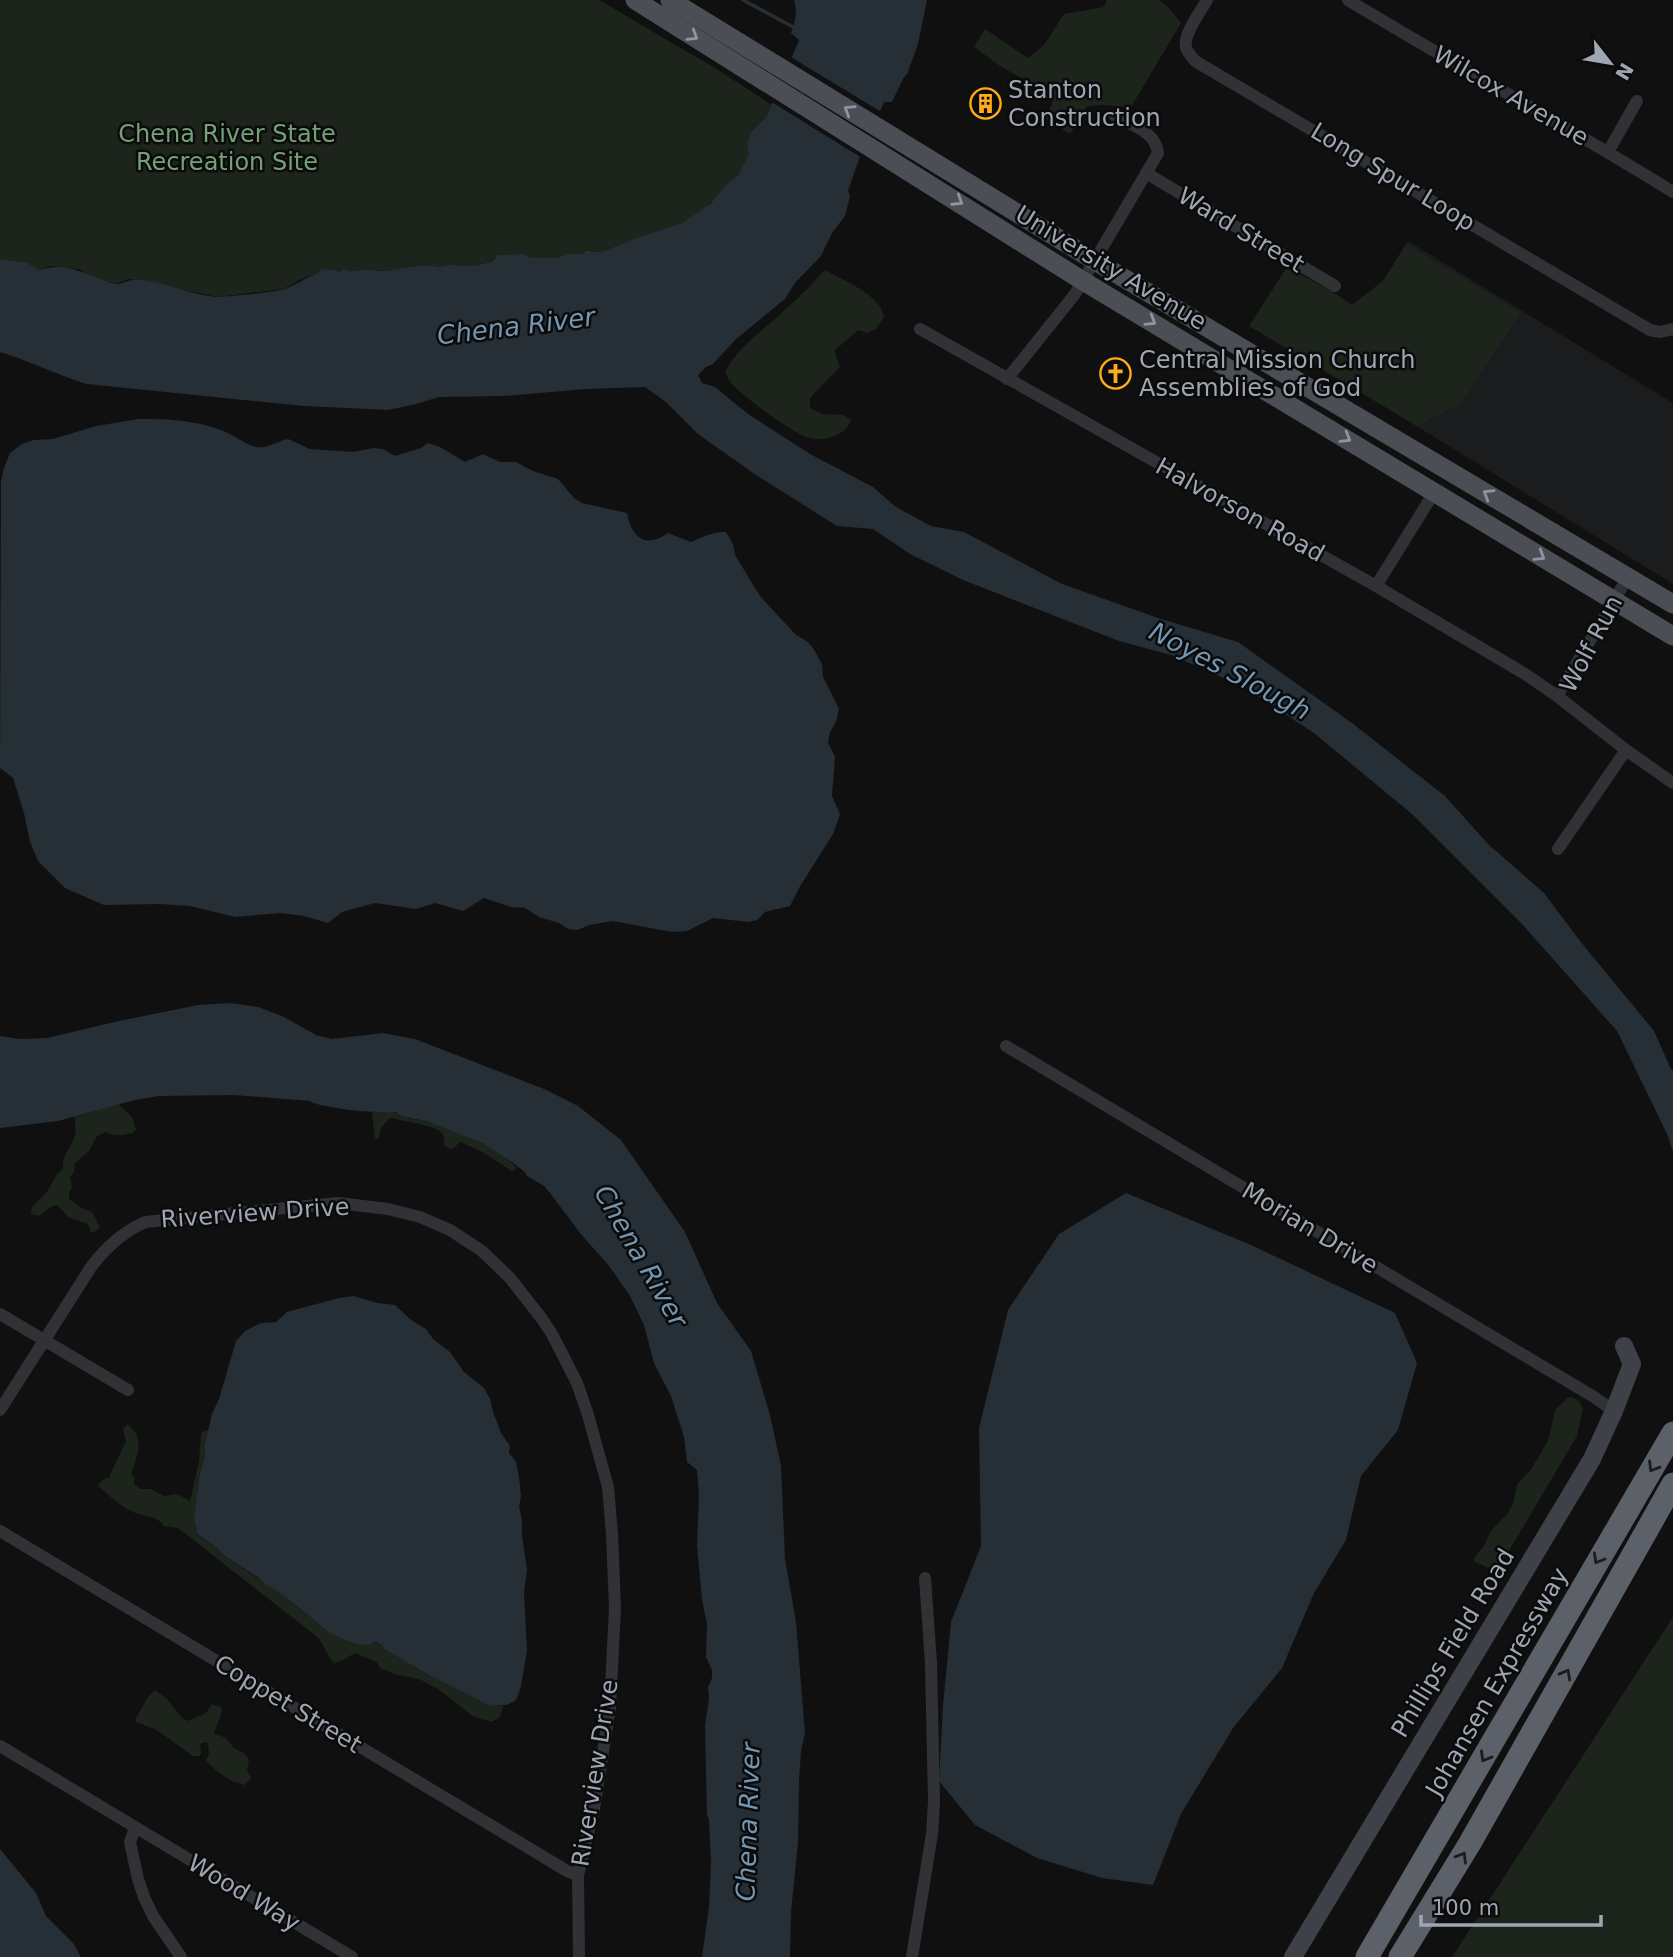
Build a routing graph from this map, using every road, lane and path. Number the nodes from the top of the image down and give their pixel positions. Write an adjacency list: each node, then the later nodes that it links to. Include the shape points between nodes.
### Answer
1 (635, 0): 5 (main road, University Avenue, one-way to 5)
2 (670, 0): 5 (main road, University Avenue)
3 (1207, 0): 16 (street, Long Spur Loop, via 1186,39 1195,61 1650,330)
4 (1348, 0): 8 (street, Wilcox Avenue)
5 (754, 63): 9 (main road, University Avenue)
6 (1637, 101): 8 (street)
7 (1115, 116): 10 (street, via 1157,143 1158,153)
8 (1608, 152): 11 (street, Wilcox Avenue)
9 (903, 155): 12 (main road, University Avenue); 13 (main road, University Avenue, one-way to 13)
10 (1146, 173): 12 (street); 14 (street, Ward Street)
11 (1673, 192)
12 (1095, 261): 13 (street); 19 (main road, University Avenue, one-way to 12)
13 (1083, 281): 17 (street); 18 (main road, University Avenue, one-way to 18)
14 (1335, 286)
15 (920, 329): 17 (street, Halvorson Road)
16 (1673, 329)
17 (1007, 379): 20 (street, Halvorson Road)
18 (1435, 491): 20 (street); 21 (main road, University Avenue, one-way to 21)
19 (1628, 577): 21 (street, Wolf Run); 22 (main road, University Avenue)
20 (1376, 586): 24 (street, Halvorson Road)
21 (1614, 601): 23 (main road, University Avenue); 24 (street, Wolf Run)
22 (1673, 604)
23 (1673, 636)
24 (1557, 696): 25 (street, Wolf Run)
25 (1626, 750): 26 (street, Wolf Run); 27 (street)
26 (1673, 783)
27 (1558, 849)
28 (1006, 1046): 34 (street, Morian Drive)
29 (0, 1314): 30 (street)
30 (43, 1340): 32 (street); 33 (street, Riverview Drive); 41 (street, Riverview Drive, via 100,1255 124,1233 155,1220 338,1203 380,1208 435,1223 495,1262 552,1334 583,1399 608,1487 615,1589 612,1695)
31 (1624, 1346): 34 (street, Phillips Field Road, via 1633,1364)
32 (128, 1390)
33 (0, 1410)
34 (1614, 1411): 46 (street, Phillips Field Road, via 1580,1480)
35 (1673, 1433): 47 (highway, Johansen Expressway, one-way to 47)
36 (1673, 1484): 48 (highway, one-way to 36, via 1470,1843)
37 (0, 1531): 41 (street, Coppet Street)
38 (925, 1578): 45 (street, via 934,1801)
39 (0, 1746): 40 (street)
40 (135, 1828): 42 (street, via 130,1842 144,1897); 43 (street, Wood Way)
41 (578, 1875): 44 (street, Riverview Drive)
42 (181, 1957)
43 (352, 1957)
44 (579, 1957)
45 (912, 1957)
46 (1293, 1957)
47 (1367, 1957)
48 (1400, 1957)

